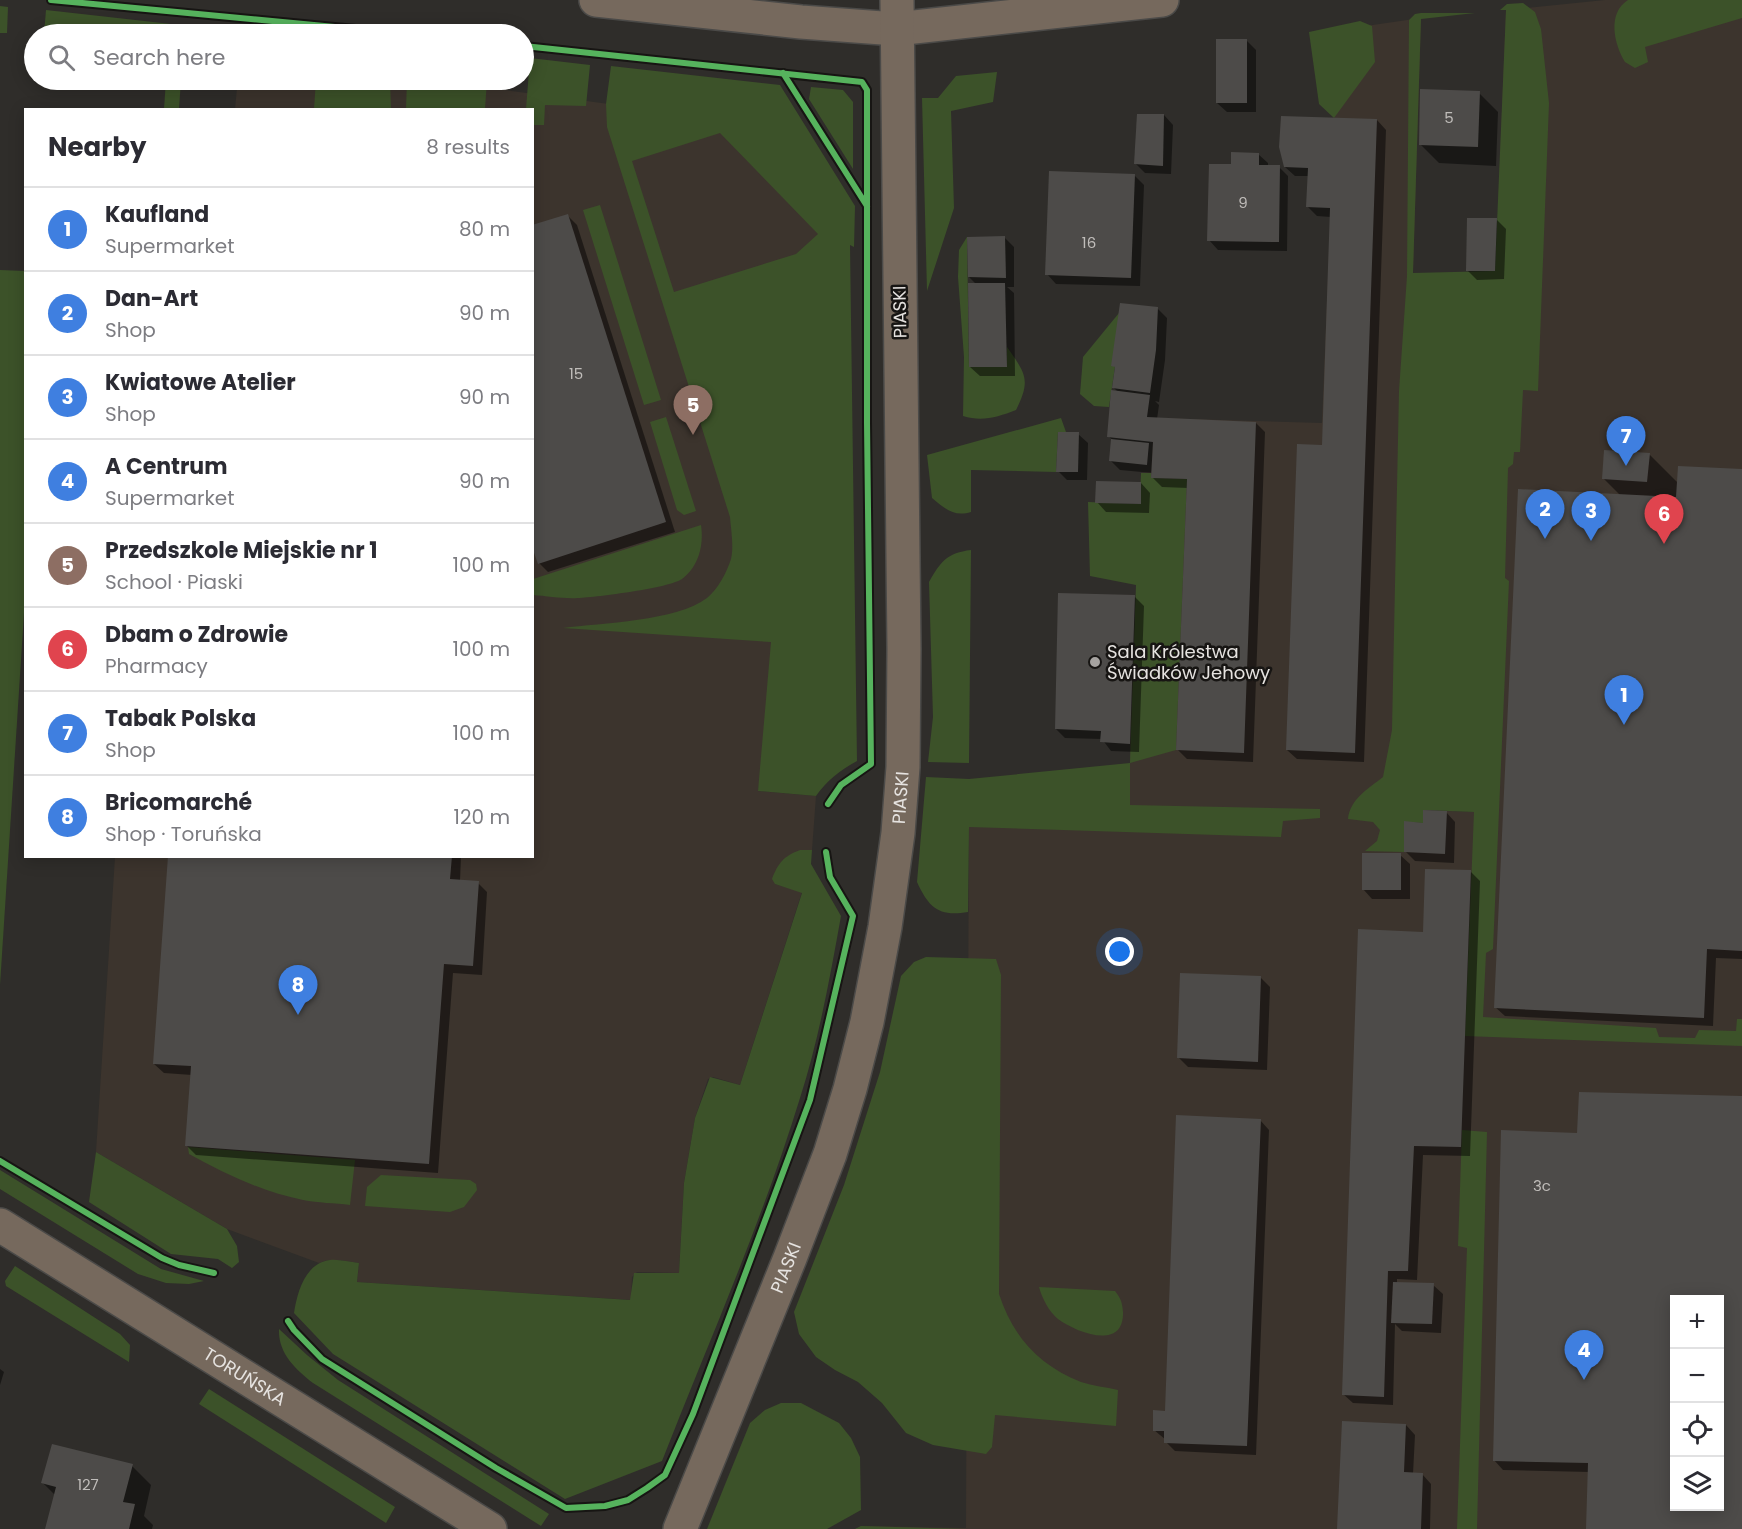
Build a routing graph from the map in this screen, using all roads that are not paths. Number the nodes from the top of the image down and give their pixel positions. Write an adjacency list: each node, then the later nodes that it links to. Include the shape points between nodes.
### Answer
1 (596, 0): 3 (street, via 801,22)
2 (1162, 0): 3 (street)
3 (896, 15): 6 (street, PIASKI, via 903,766 885,927 867,1022 830,1154)
4 (0, 1225): 5 (street, TORUŃSKA)
5 (490, 1529)
6 (680, 1529)

